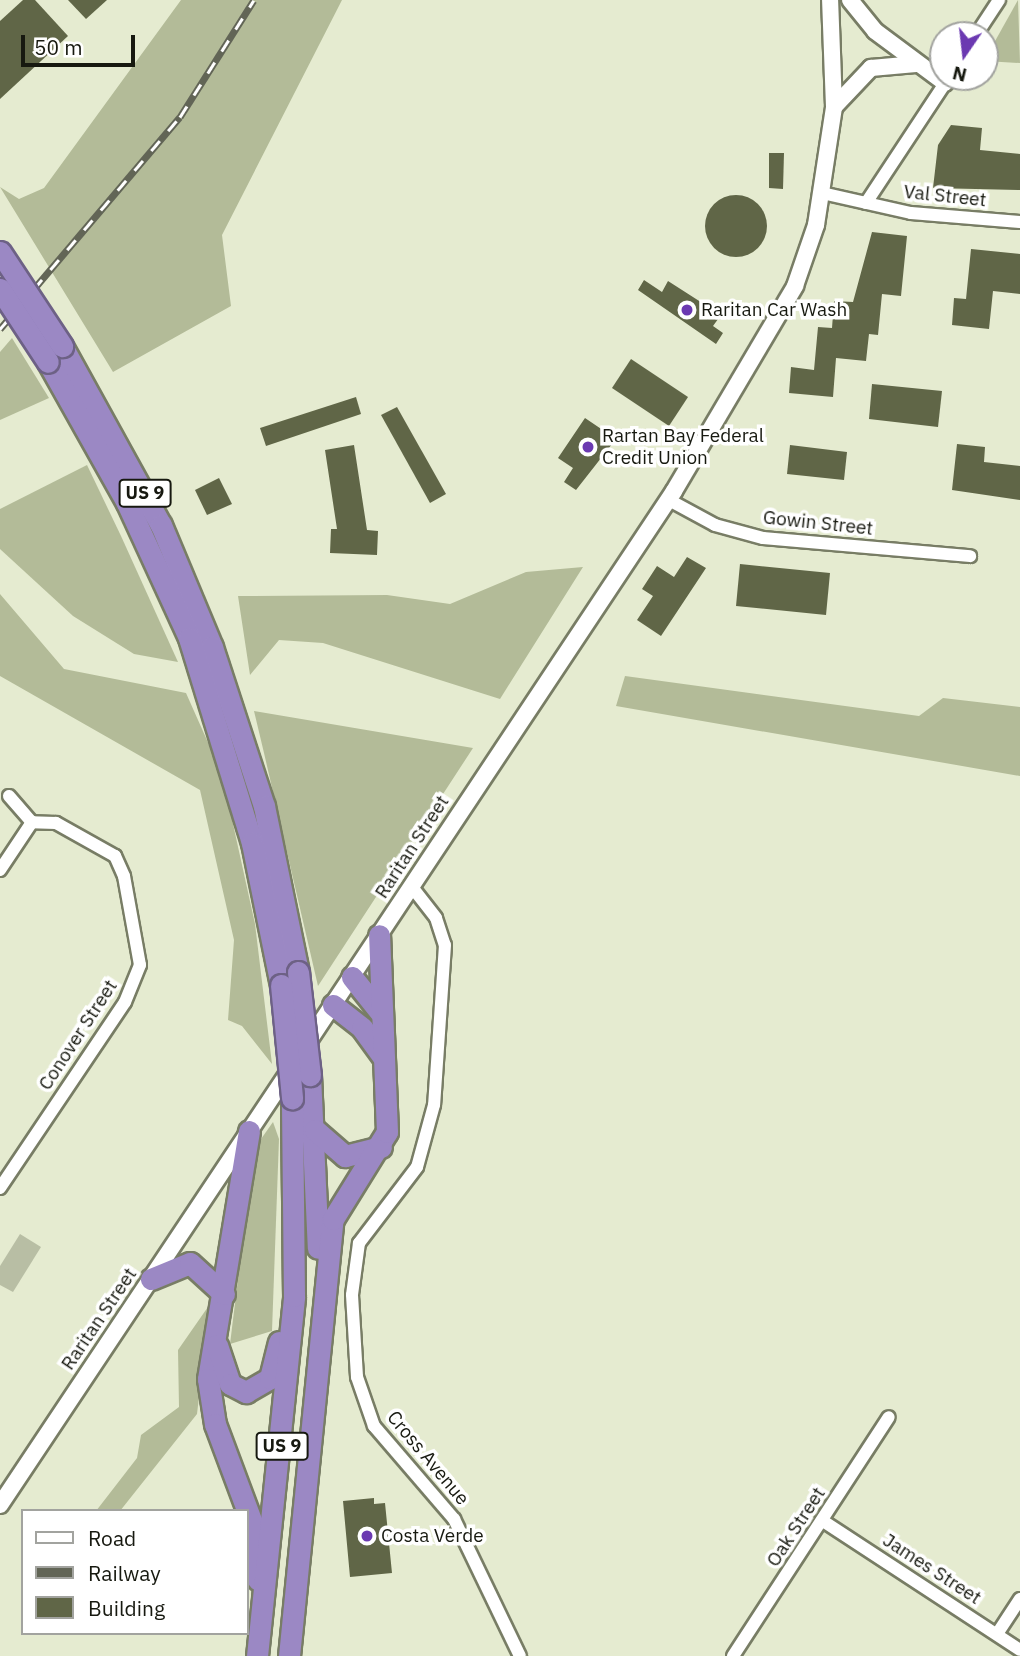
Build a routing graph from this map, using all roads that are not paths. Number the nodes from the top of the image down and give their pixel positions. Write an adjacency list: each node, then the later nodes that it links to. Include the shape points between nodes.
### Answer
1 (830, 0): 8 (street, Raritan Street)
2 (850, 0): 5 (street, via 875,31)
3 (999, 0): 4 (street)
4 (985, 21)
5 (916, 64): 6 (street); 8 (street, via 871,68)
6 (929, 71)
7 (940, 91): 10 (street)
8 (834, 107): 9 (street, Raritan Street)
9 (822, 193): 10 (street); 15 (street, Raritan Street, via 795,286)
10 (866, 203): 11 (street, Val Street)
11 (1020, 222)
12 (0, 252): 14 (highway, US 9, bridge)
13 (0, 289): 14 (highway, US 9, bridge)
14 (55, 354): 23 (highway, US 9, via 189,638 223,739); 23 (highway, US 9, via 161,525 212,647 247,747)
15 (669, 500): 16 (street, Gowin Street, via 715,525 764,538); 20 (street, Raritan Street)
16 (970, 556)
17 (9, 796): 18 (street)
18 (32, 821): 19 (street); 30 (street, Conover Street, via 56,823 115,856 140,965 125,1002)
19 (0, 870)
20 (412, 887): 21 (street, Raritan Street); 47 (street, Cross Avenue, via 436,918 445,945 435,1105 417,1167 359,1243 352,1295 357,1377 374,1426 454,1520)
21 (379, 935): 22 (street, Raritan Street); 25 (highway)
22 (352, 977): 24 (street, Raritan Street); 25 (highway, via 368,990)
23 (289, 979): 27 (highway, US 9, bridge, via 310,1075); 31 (highway, US 9, bridge)
24 (333, 1006): 26 (highway, via 362,1027); 28 (street, Raritan Street)
25 (382, 1017): 26 (highway)
26 (383, 1058): 29 (highway, via 388,1113)
27 (315, 1130): 29 (highway, via 345,1156); 34 (highway, US 9)
28 (249, 1131): 32 (street, Raritan Street); 33 (highway)
29 (381, 1147): 34 (highway, via 336,1211)
30 (0, 1188)
31 (296, 1266): 35 (highway, via 276,1363 265,1384 246,1392 234,1388); 42 (highway, US 9)
32 (150, 1279): 33 (highway, via 190,1264); 37 (street, Raritan Street)
33 (224, 1294): 35 (highway)
34 (319, 1328): 46 (highway, US 9)
35 (217, 1343): 38 (highway, via 209,1400)
36 (889, 1417): 40 (street, Oak Street)
37 (0, 1504)
38 (247, 1509)
39 (248, 1512): 42 (highway)
40 (823, 1521): 43 (street, James Street); 48 (street, Oak Street)
41 (1020, 1598): 43 (street)
42 (260, 1624): 45 (highway, US 9)
43 (997, 1634): 44 (street, James Street)
44 (1020, 1650)
45 (257, 1656)
46 (289, 1656)
47 (520, 1656)
48 (733, 1656)

